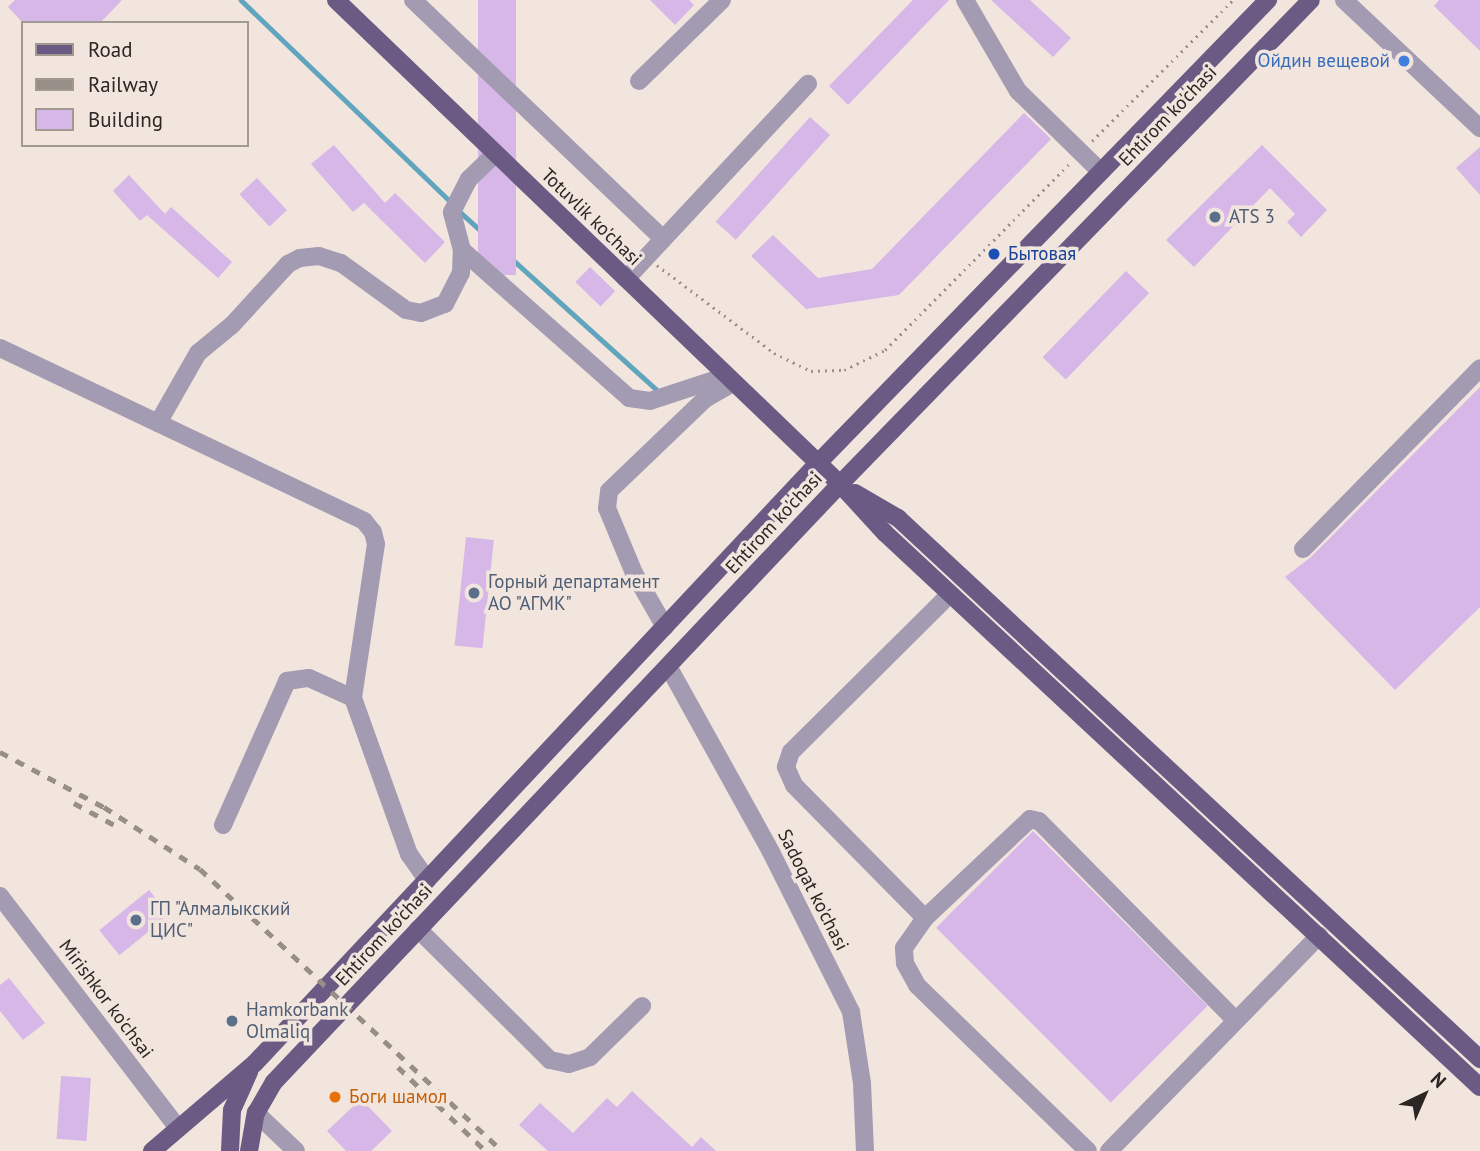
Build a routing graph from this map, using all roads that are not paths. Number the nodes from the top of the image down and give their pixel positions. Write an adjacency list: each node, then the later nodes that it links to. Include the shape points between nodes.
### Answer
1 (336, 0): 11 (main road, Totuvlik ko'chasi)
2 (413, 0): 13 (street)
3 (722, 0): 8 (street)
4 (965, 0): 12 (street, via 1018,91)
5 (1268, 0): 12 (main road, Ehtirom ko'chasi)
6 (1311, 0): 21 (main road, Ehtirom ko'chasi)
7 (1344, 0): 10 (street)
8 (639, 81)
9 (808, 85): 13 (street)
10 (1480, 128)
11 (495, 154): 14 (street, via 469,179 455,207); 15 (main road, Totuvlik ko'chasi)
12 (1101, 172): 20 (main road, Ehtirom ko'chasi)
13 (663, 239): 15 (street)
14 (462, 250): 18 (street, via 629,398 650,401); 19 (street, via 456,289 445,303 421,313 386,297 341,263 318,256 288,264 232,325 198,353)
15 (626, 279): 18 (main road, Totuvlik ko'chasi)
16 (0, 348): 19 (street)
17 (1480, 368): 22 (street)
18 (729, 379): 20 (main road, Totuvlik ko'chasi); 24 (street, via 609,491 607,508 634,573)
19 (158, 423): 26 (street, via 364,521 373,531 376,544)
20 (818, 463): 21 (main road, Totuvlik ko'chasi); 24 (main road, Ehtirom ko'chasi)
21 (840, 484): 23 (main road); 25 (main road, Ehtirom ko'chasi); 35 (main road, via 898,518)
22 (1303, 549)
23 (950, 594): 30 (street, via 791,752 786,766 794,785); 32 (main road)
24 (665, 627): 28 (main road, Ehtirom ko'chasi)
25 (668, 666): 31 (main road, Ehtirom ko'chasi); 45 (street, Sadoqat ko'chasi, via 771,852 851,1012 862,1083)
26 (353, 698): 27 (street, via 309,678 287,681); 28 (street, via 409,854)
27 (223, 825)
28 (427, 880): 36 (main road, Ehtirom ko'chasi)
29 (0, 896): 40 (street, Mirishkor ko'chsai)
30 (925, 918): 34 (street, via 1034,818); 46 (street, via 904,948 905,963 917,985)
31 (418, 929): 33 (street, via 550,1060 569,1064 590,1057); 37 (main road, Ehtirom ko'chasi)
32 (1319, 936): 34 (street); 38 (main road)
33 (642, 1006)
34 (1234, 1019): 47 (street)
35 (1480, 1059)
36 (255, 1063): 37 (main road); 40 (main road); 42 (main road, via 232,1110)
37 (274, 1082): 39 (main road, Ehtirom ko'chasi)
38 (1480, 1087)
39 (257, 1113): 43 (main road, Ehtirom ko'chasi); 44 (street)
40 (178, 1128): 41 (main road)
41 (152, 1151)
42 (230, 1151)
43 (250, 1151)
44 (296, 1151)
45 (865, 1151)
46 (1088, 1151)
47 (1110, 1151)

